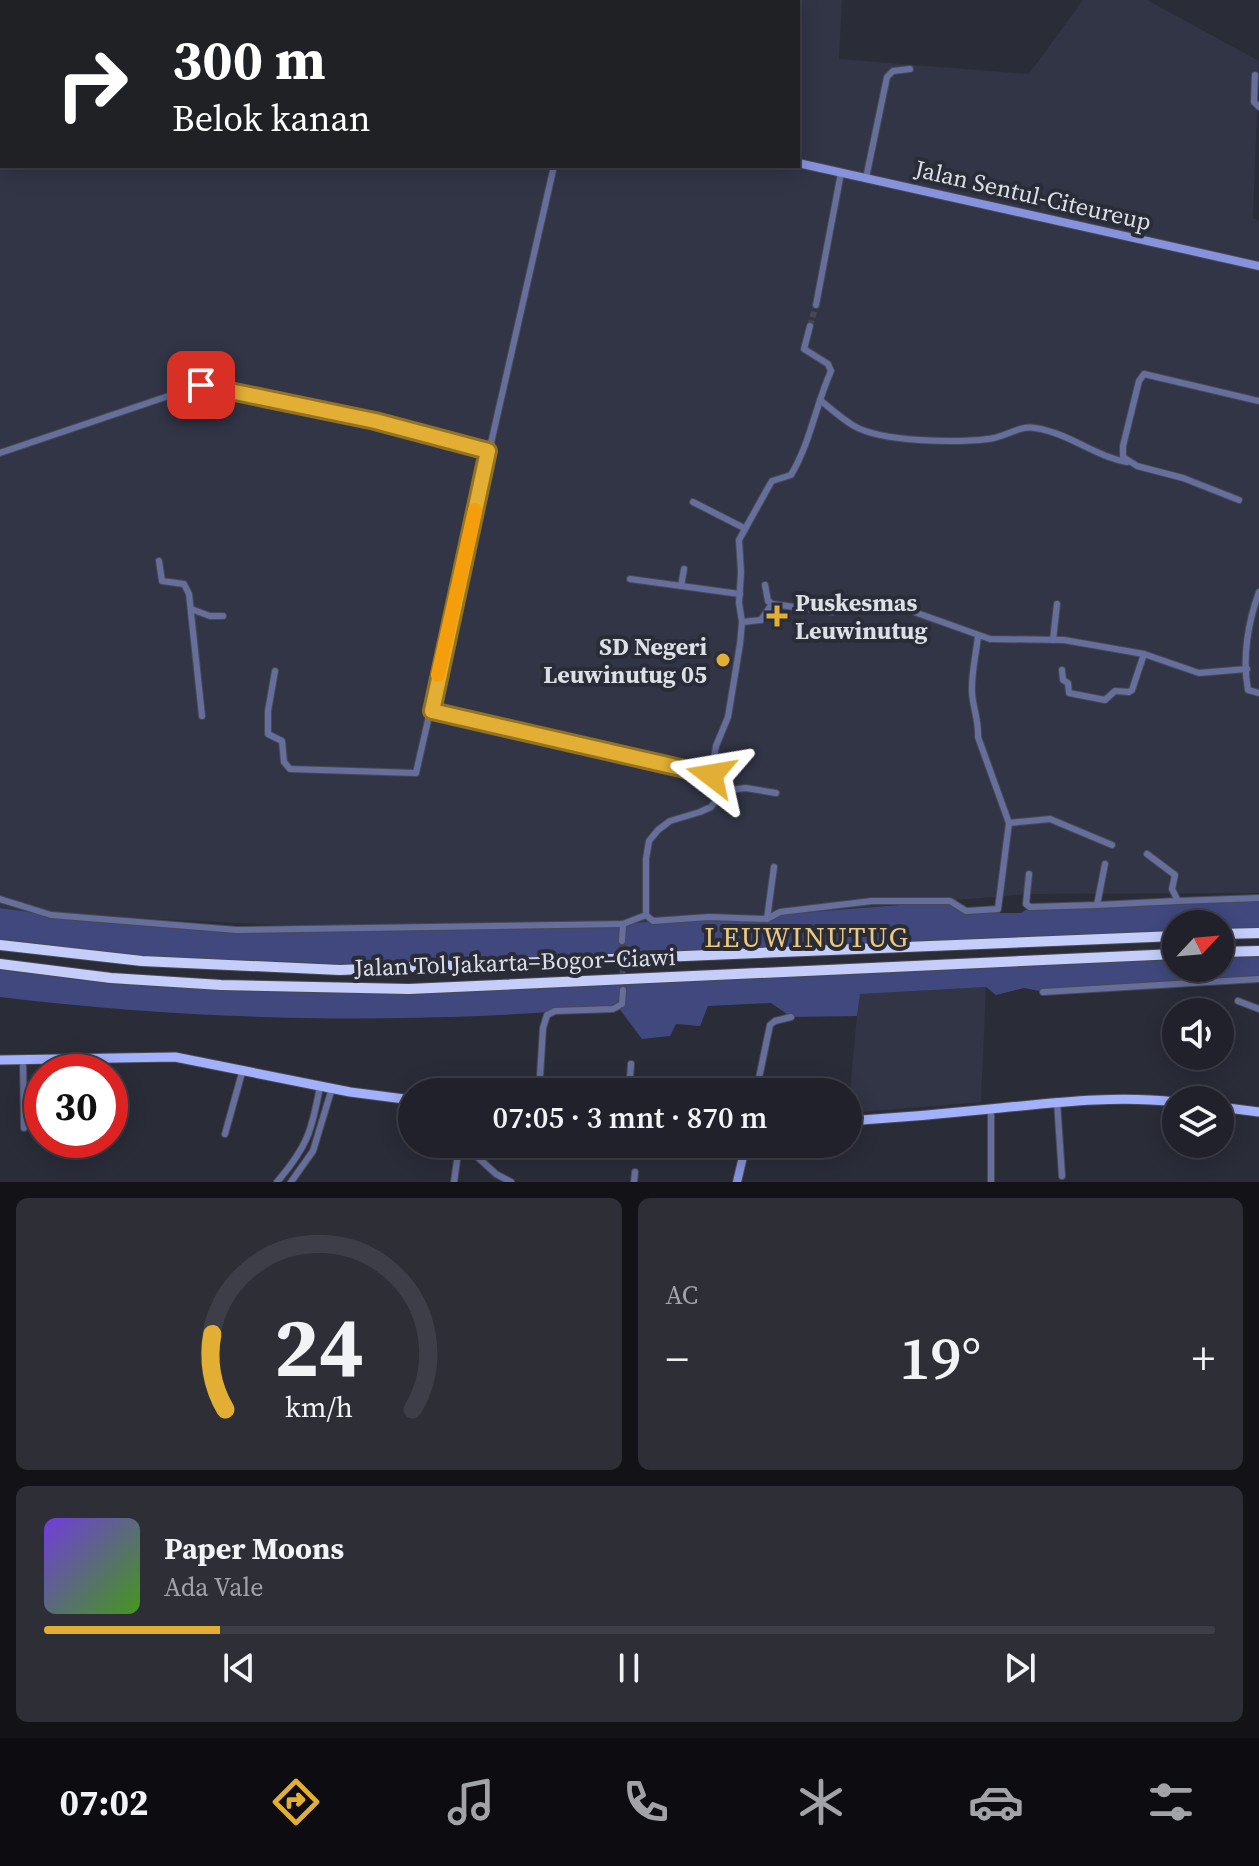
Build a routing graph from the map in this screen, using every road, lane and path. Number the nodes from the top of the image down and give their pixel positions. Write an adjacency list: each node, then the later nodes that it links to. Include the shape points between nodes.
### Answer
1 (910, 69): 7 (street, via 887,77)
2 (1255, 75): 3 (street, via 1254,102)
3 (1259, 107)
4 (800, 163): 6 (street, Jalan Sentul-Citeureup)
5 (554, 168): 13 (street)
6 (841, 173): 7 (street, Jalan Sentul-Citeureup); 9 (street)
7 (866, 178): 8 (street, Jalan Sentul-Citeureup)
8 (1259, 266)
9 (816, 305)
10 (810, 326): 11 (street, via 804,349 831,371)
11 (820, 400): 15 (street, via 874,434 992,439 1034,428); 18 (street, via 798,463 786,478 772,481)
12 (1259, 401): 15 (street, via 1144,374 1123,446)
13 (488, 451): 14 (street, via 201,385); 38 (street)
14 (0, 453)
15 (1127, 462): 16 (street)
16 (1239, 500)
17 (693, 502): 18 (street)
18 (744, 528): 25 (street, via 739,540)
19 (159, 561): 28 (street, via 162,581 186,586)
20 (684, 569): 23 (street)
21 (630, 579): 23 (street)
22 (765, 585): 26 (street)
23 (681, 586): 25 (street)
24 (1259, 592): 34 (street, via 1246,639)
25 (740, 594): 30 (street)
26 (770, 602): 30 (street, via 761,620); 31 (street, via 832,612 867,604 903,608)
27 (1057, 604): 32 (street)
28 (191, 609): 29 (street); 39 (street)
29 (223, 616)
30 (742, 622): 40 (street, via 728,717)
31 (978, 636): 32 (street); 43 (street, via 972,697 981,746)
32 (1053, 640): 33 (street)
33 (1144, 654): 34 (street, via 1194,672); 35 (street, via 1131,691 1115,691 1105,700 1069,693)
34 (1247, 669): 37 (street, via 1248,690)
35 (1062, 670)
36 (275, 671): 38 (street, via 268,734 282,741 284,762 292,771 416,773)
37 (1259, 693)
38 (432, 711): 40 (street)
39 (202, 716)
40 (711, 775): 41 (street)
41 (718, 791): 42 (street); 53 (street, via 711,807 670,821 649,841)
42 (776, 793)
43 (1009, 823): 44 (street, via 1050,819); 54 (street, via 998,909 966,911 950,901 872,901 780,912)
44 (1112, 845)
45 (1147, 854): 51 (street, via 1175,875 1172,889)
46 (1105, 864): 52 (street)
47 (774, 867): 54 (street)
48 (1029, 874): 52 (street, via 1030,907)
49 (1259, 898): 51 (street)
50 (0, 899): 55 (street, via 51,915 237,930)
51 (1178, 901): 52 (street)
52 (1097, 905)
53 (646, 915): 54 (street, via 653,921); 55 (street)
54 (767, 919)
55 (623, 924): 59 (street)
56 (1259, 933): 57 (highway)
57 (1234, 934)
58 (1162, 937): 60 (highway, Jalan Tol Jakarta–Bogor–Ciawi, via 340,970 142,961)
59 (622, 941)
60 (0, 945)
61 (1259, 951): 62 (highway)
62 (1234, 952)
63 (1162, 955): 64 (highway, Jalan Tol Jakarta–Bogor–Ciawi, via 409,989 221,985)
64 (0, 964)
65 (1259, 979): 67 (street)
66 (623, 990): 75 (street, via 622,1004 613,1009 547,1015)
67 (1043, 992)
68 (1238, 1001): 69 (street)
69 (1259, 1009)
70 (791, 1017): 77 (street, via 770,1025)
71 (23, 1058): 72 (main road); 74 (main road, via 175,1057); 87 (street)
72 (0, 1060)
73 (631, 1064): 76 (street)
74 (243, 1069): 78 (main road); 90 (street)
75 (540, 1078)
76 (630, 1078)
77 (759, 1078)
78 (320, 1086): 79 (main road); 88 (street)
79 (332, 1088): 80 (main road); 89 (street)
80 (398, 1098)
81 (1057, 1101): 82 (main road); 83 (main road); 95 (street)
82 (1162, 1101)
83 (991, 1109): 86 (main road); 102 (street)
84 (1234, 1109): 85 (main road)
85 (1259, 1112)
86 (862, 1120)
87 (24, 1128)
88 (310, 1131): 89 (street); 96 (street, via 299,1156)
89 (319, 1133): 97 (street, via 309,1159)
90 (225, 1134)
91 (456, 1158): 98 (street)
92 (479, 1158): 99 (street)
93 (743, 1158): 101 (street)
94 (635, 1172): 100 (street)
95 (1062, 1176)
96 (277, 1182)
97 (291, 1182)
98 (454, 1182)
99 (511, 1182)
100 (634, 1182)
101 (737, 1182)
102 (991, 1182)

